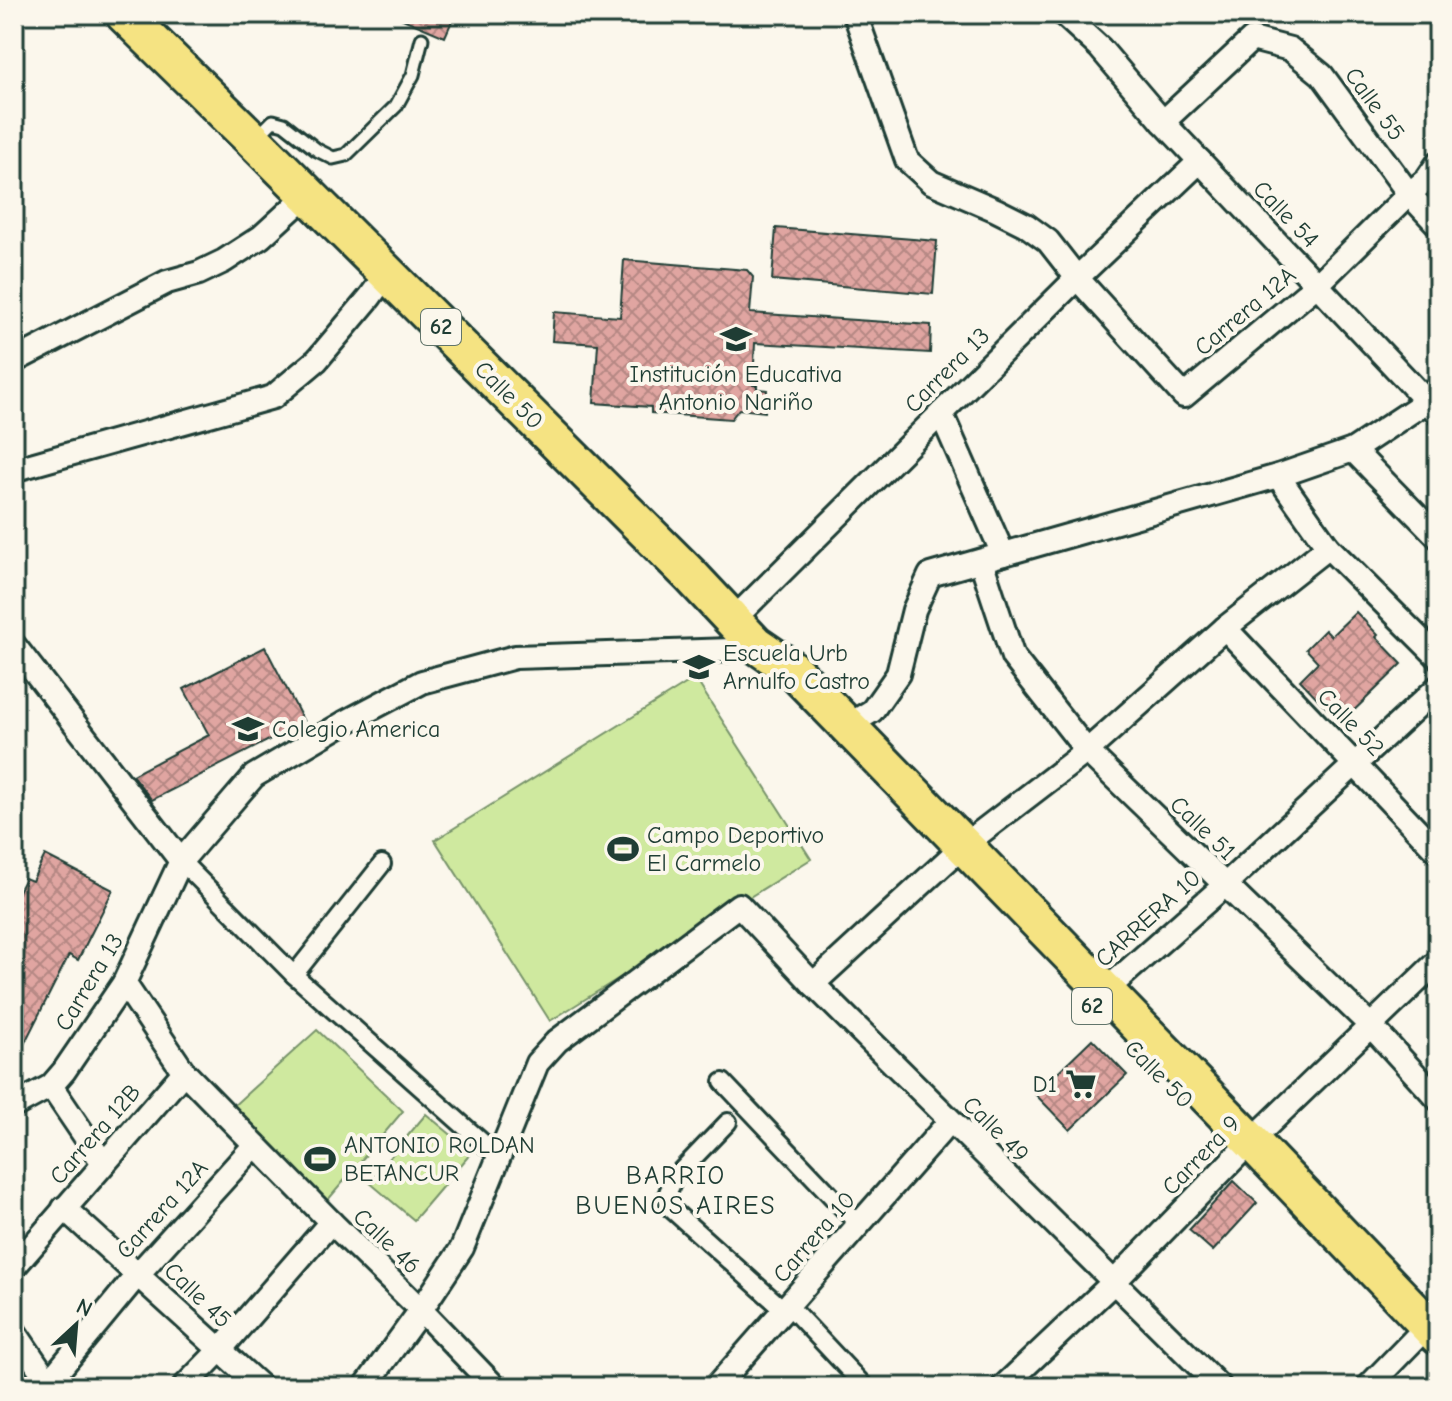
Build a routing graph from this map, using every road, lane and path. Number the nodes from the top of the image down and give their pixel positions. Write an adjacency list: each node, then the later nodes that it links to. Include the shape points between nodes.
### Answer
1 (855, 14): 13 (street, via 907,160 931,182 1026,225 1048,241)
2 (1063, 14): 5 (street, Calle 54, via 1100,48)
3 (129, 16): 6 (main road, Calle 50 / 62)
4 (422, 39): 6 (lane, via 413,75 396,106 346,155 333,158 273,121)
5 (1163, 122): 7 (street, Calle 54); 10 (street, Calle 55, via 1252,39 1290,49 1322,75)
6 (253, 140): 9 (main road, Calle 50 / 62)
7 (1200, 161): 13 (street, Carrera 13); 14 (street, Calle 54)
8 (1438, 163): 10 (street, Carrera 12A)
9 (308, 194): 12 (main road, Calle 50 / 62); 15 (street, via 261,237 224,261 167,282)
10 (1409, 194): 11 (street, Calle 55); 14 (street, Carrera 12A)
11 (1438, 225)
12 (387, 273): 19 (street, via 317,360 273,397); 26 (main road, Calle 50 / 62)
13 (1077, 278): 14 (street, Carrera 12A, via 1184,396); 17 (street, Carrera 13)
14 (1318, 284): 16 (street, Calle 54)
15 (14, 361)
16 (1434, 400): 18 (street)
17 (941, 413): 23 (street); 26 (street, Carrera 13)
18 (1353, 450): 20 (street); 21 (street)
19 (14, 472)
20 (1278, 476): 22 (street); 23 (street)
21 (1438, 537)
22 (1328, 547): 25 (street); 28 (street)
23 (1003, 554): 24 (street)
24 (981, 561): 30 (street, via 930,575 914,610 898,674 872,711); 31 (street, Calle 51, via 1013,657)
25 (1225, 628): 31 (street); 32 (street, Calle 52)
26 (744, 632): 30 (main road, Calle 50 / 62, via 793,670); 34 (main road, Calle 50 / 62, via 778,683); 35 (street, Carrera 13, via 732,650 515,657 422,682 254,776)
27 (14, 645): 35 (street)
28 (1438, 657)
29 (1438, 687): 32 (street, Carrera 10)
30 (847, 726): 34 (main road, Calle 50 / 62)
31 (1087, 751): 34 (street); 37 (street, Calle 51)
32 (1354, 763): 33 (street, Calle 52); 37 (street, Carrera 10)
33 (1438, 852)
34 (955, 853): 41 (street); 42 (main road, Calle 50 / 62); 52 (main road, Calle 50 / 62)
35 (181, 861): 39 (street); 40 (street, Carrera 13)
36 (382, 864): 39 (street)
37 (1225, 885): 42 (street, CARRERA 10); 43 (street, Calle 51)
38 (1438, 961): 43 (street, Carrera 9)
39 (294, 975): 53 (street)
40 (124, 983): 44 (street, Calle 46); 46 (street, Carrera 13)
41 (813, 984): 49 (street, Calle 49); 53 (street, Calle 49, via 739,905 557,1041 537,1063)
42 (1105, 991): 52 (main road, Calle 50 / 62)
43 (1371, 1026): 47 (street, Calle 51); 52 (street, Carrera 9)
44 (184, 1072): 51 (street, Calle 46); 54 (street, Carrera 12B)
45 (723, 1082): 57 (street)
46 (51, 1086): 48 (street, Carrera 13); 54 (street)
47 (1438, 1099)
48 (14, 1106)
49 (950, 1121): 57 (street, Carrera 10); 60 (street, Calle 49)
50 (728, 1122): 61 (street, via 674,1178 667,1195 669,1207)
51 (255, 1145): 56 (street, Calle 46); 59 (street, Carrera 12A)
52 (1244, 1148): 60 (street, Carrera 9); 64 (main road, Calle 50 / 62)
53 (500, 1158): 62 (street, via 462,1248)
54 (103, 1163): 55 (street, Carrera 12B)
55 (64, 1208): 58 (street, Carrera 12B); 59 (street, Calle 45)
56 (331, 1222): 62 (street, Calle 46); 65 (street)
57 (859, 1225): 61 (street, Carrera 10)
58 (14, 1267)
59 (138, 1274): 65 (street, Calle 45); 66 (street, Carrera 12A)
60 (1114, 1282): 73 (street, Carrera 9); 74 (street, Calle 49)
61 (786, 1308): 67 (street, Carrera 10); 72 (street)
62 (421, 1310): 70 (street); 71 (street, Calle 46)
63 (14, 1331): 66 (street)
64 (1432, 1335): 75 (street)
65 (219, 1351): 68 (street); 69 (street, Calle 45)
66 (50, 1385)
67 (719, 1386)
68 (184, 1387)
69 (261, 1387)
70 (365, 1387)
71 (495, 1387)
72 (865, 1387)
73 (1003, 1387)
74 (1220, 1387)
75 (1368, 1387)

